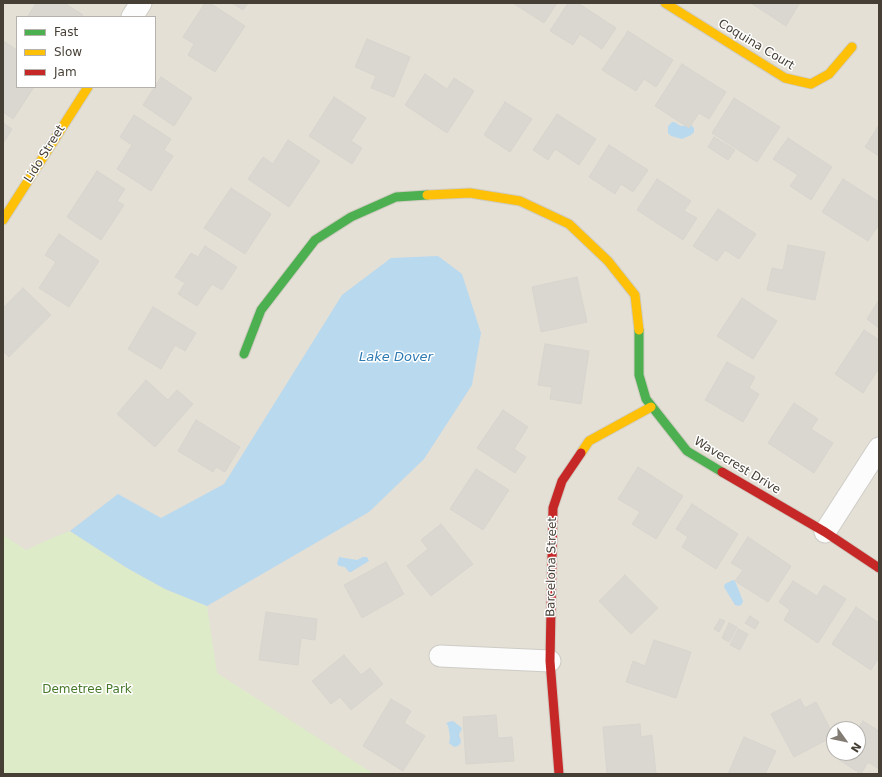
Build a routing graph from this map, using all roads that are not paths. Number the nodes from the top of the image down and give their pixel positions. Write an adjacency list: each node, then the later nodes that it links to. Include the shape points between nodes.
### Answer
1 (665, 3): 2 (street, Coquina Court, via 785,78 811,84 829,74)
2 (852, 47)
3 (87, 88): 4 (street, Lido Street)
4 (3, 220)
5 (244, 354): 6 (street, Wavecrest Drive, via 261,310 315,240 351,217 396,197 470,193 520,201 562,220 608,261 635,295 639,325 639,375)
6 (651, 407): 8 (street, Wavecrest Drive, via 687,450); 11 (street, Barcelona Street, via 589,441 562,481 553,508)
7 (879, 448): 8 (street)
8 (825, 532): 9 (street, Wavecrest Drive)
9 (879, 568)
10 (440, 656): 11 (street)
11 (550, 661): 12 (street, Barcelona Street)
12 (559, 774)

